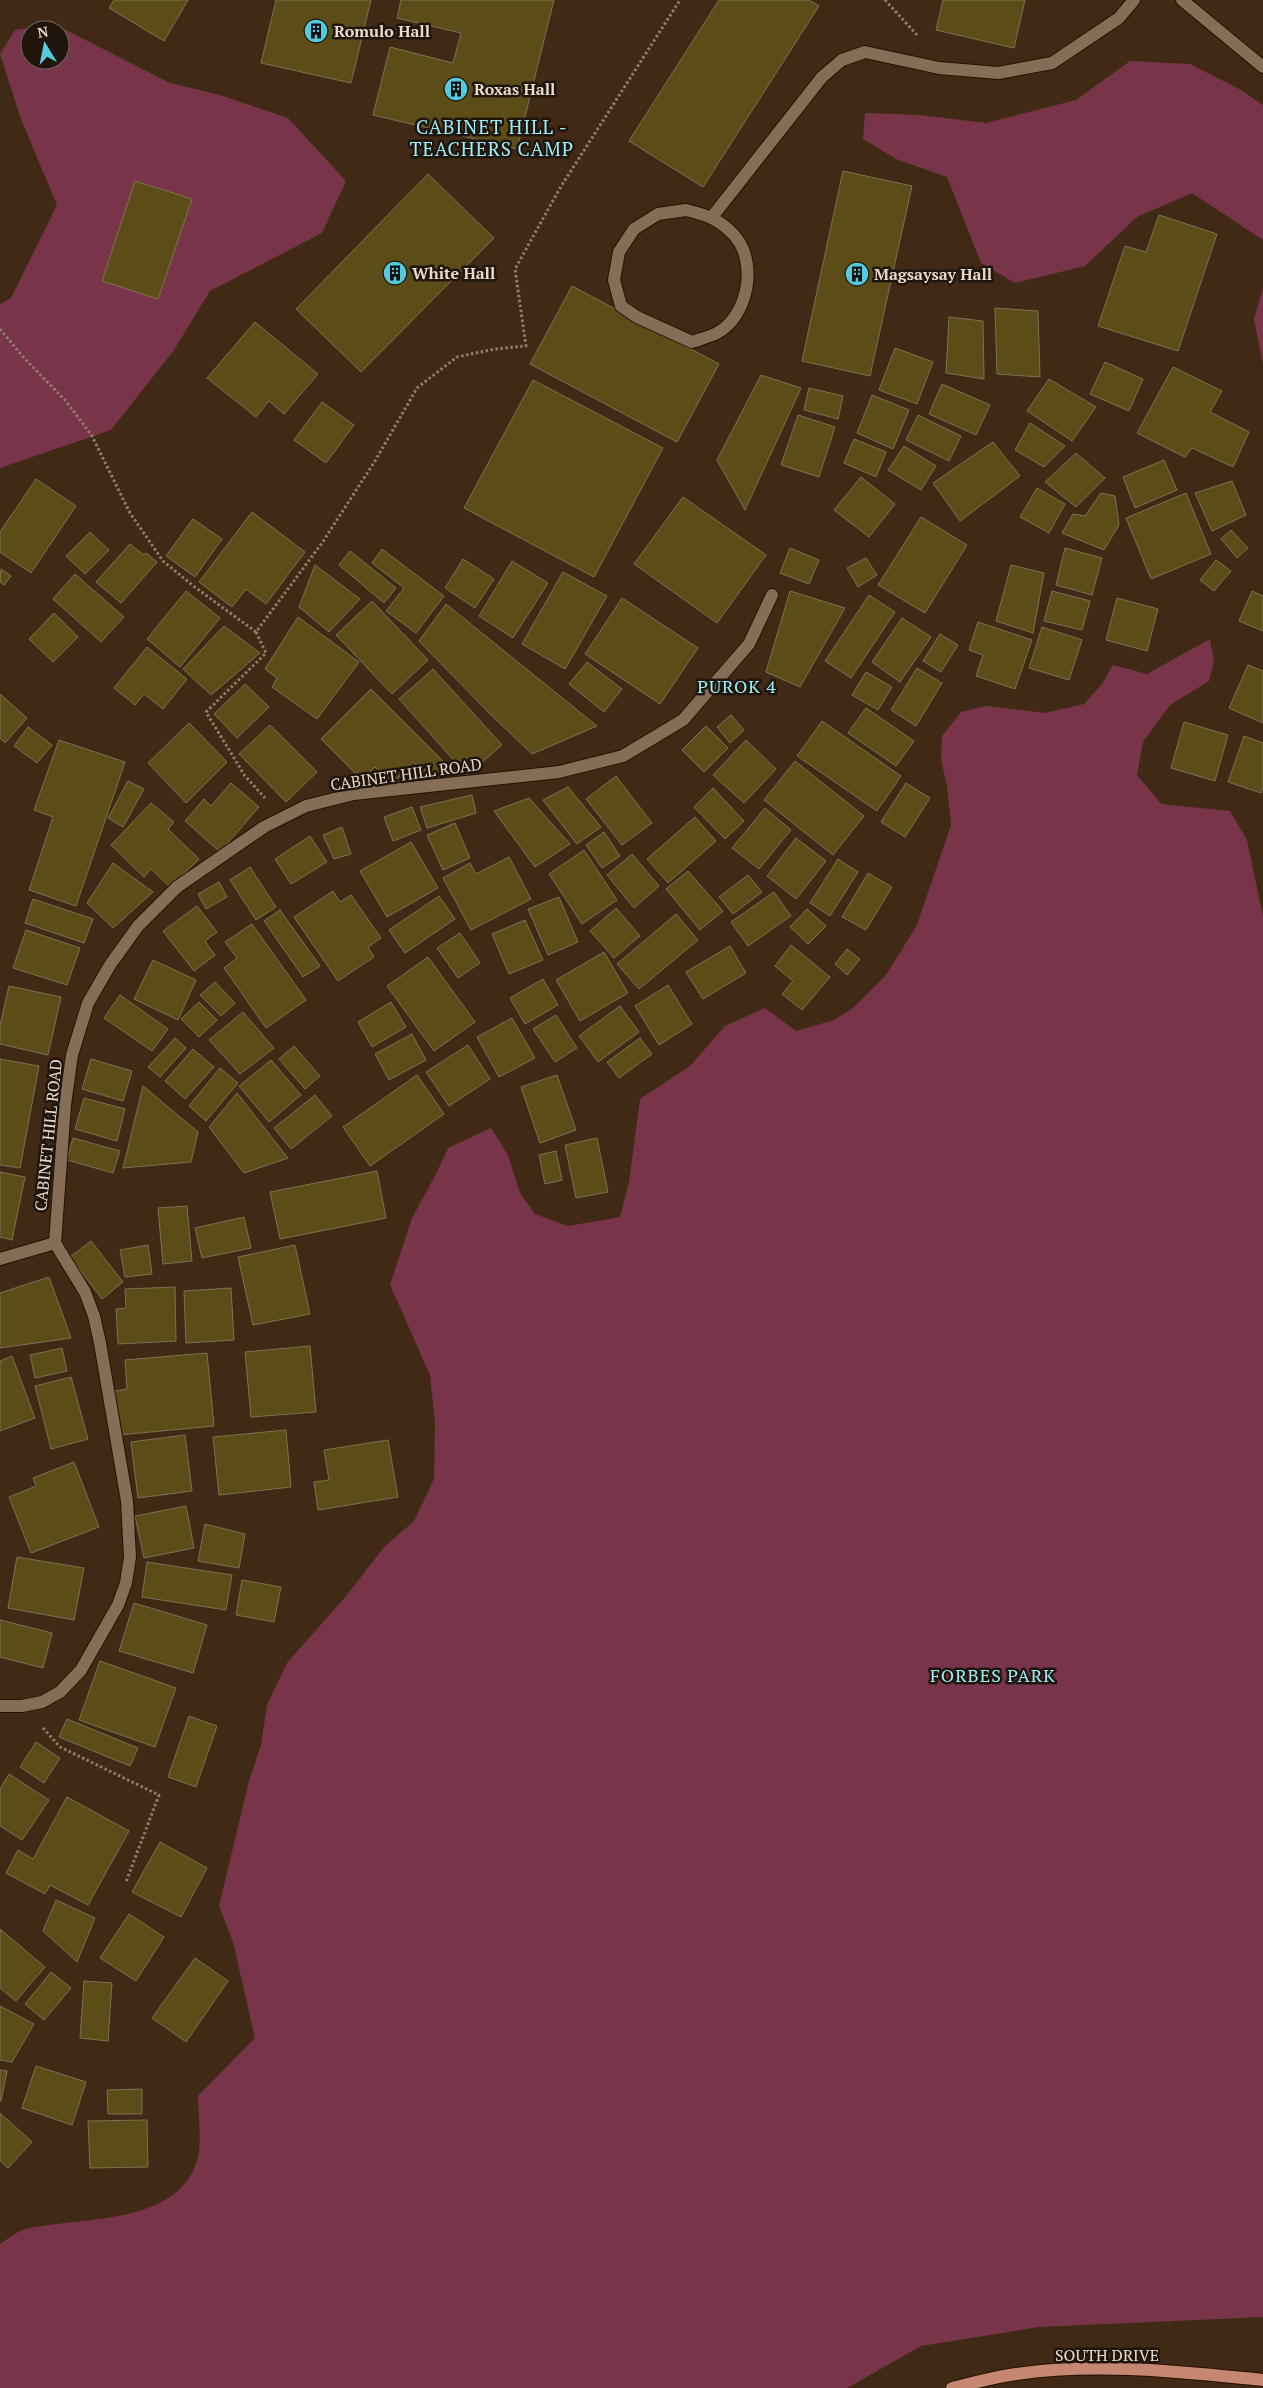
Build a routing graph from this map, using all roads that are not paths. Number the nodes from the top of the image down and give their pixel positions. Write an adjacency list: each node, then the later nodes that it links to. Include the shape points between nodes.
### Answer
1 (1134, 0): 4 (street, via 1119,18 1052,63 998,73 939,68 865,52 842,60 822,77)
2 (1182, 0): 3 (street)
3 (1263, 67)
4 (712, 217): 4 (street, via 734,234 747,260 748,287 738,313 718,333 692,342 637,317 621,306 614,280 619,252 634,229 658,214 686,210)
5 (772, 595): 6 (street, CABINET HILL ROAD, via 749,644 683,720 624,756 559,772 354,794 306,806 264,827 177,887 138,926 88,1003 72,1055)
6 (54, 1243): 7 (street); 8 (street, via 85,1292 94,1316 127,1501 130,1557 118,1605 81,1670 60,1692 42,1702)
7 (0, 1259)
8 (0, 1706)
9 (1263, 2380): 10 (main road, SOUTH DRIVE, via 1140,2368 1076,2368 1015,2374)
10 (952, 2388)

